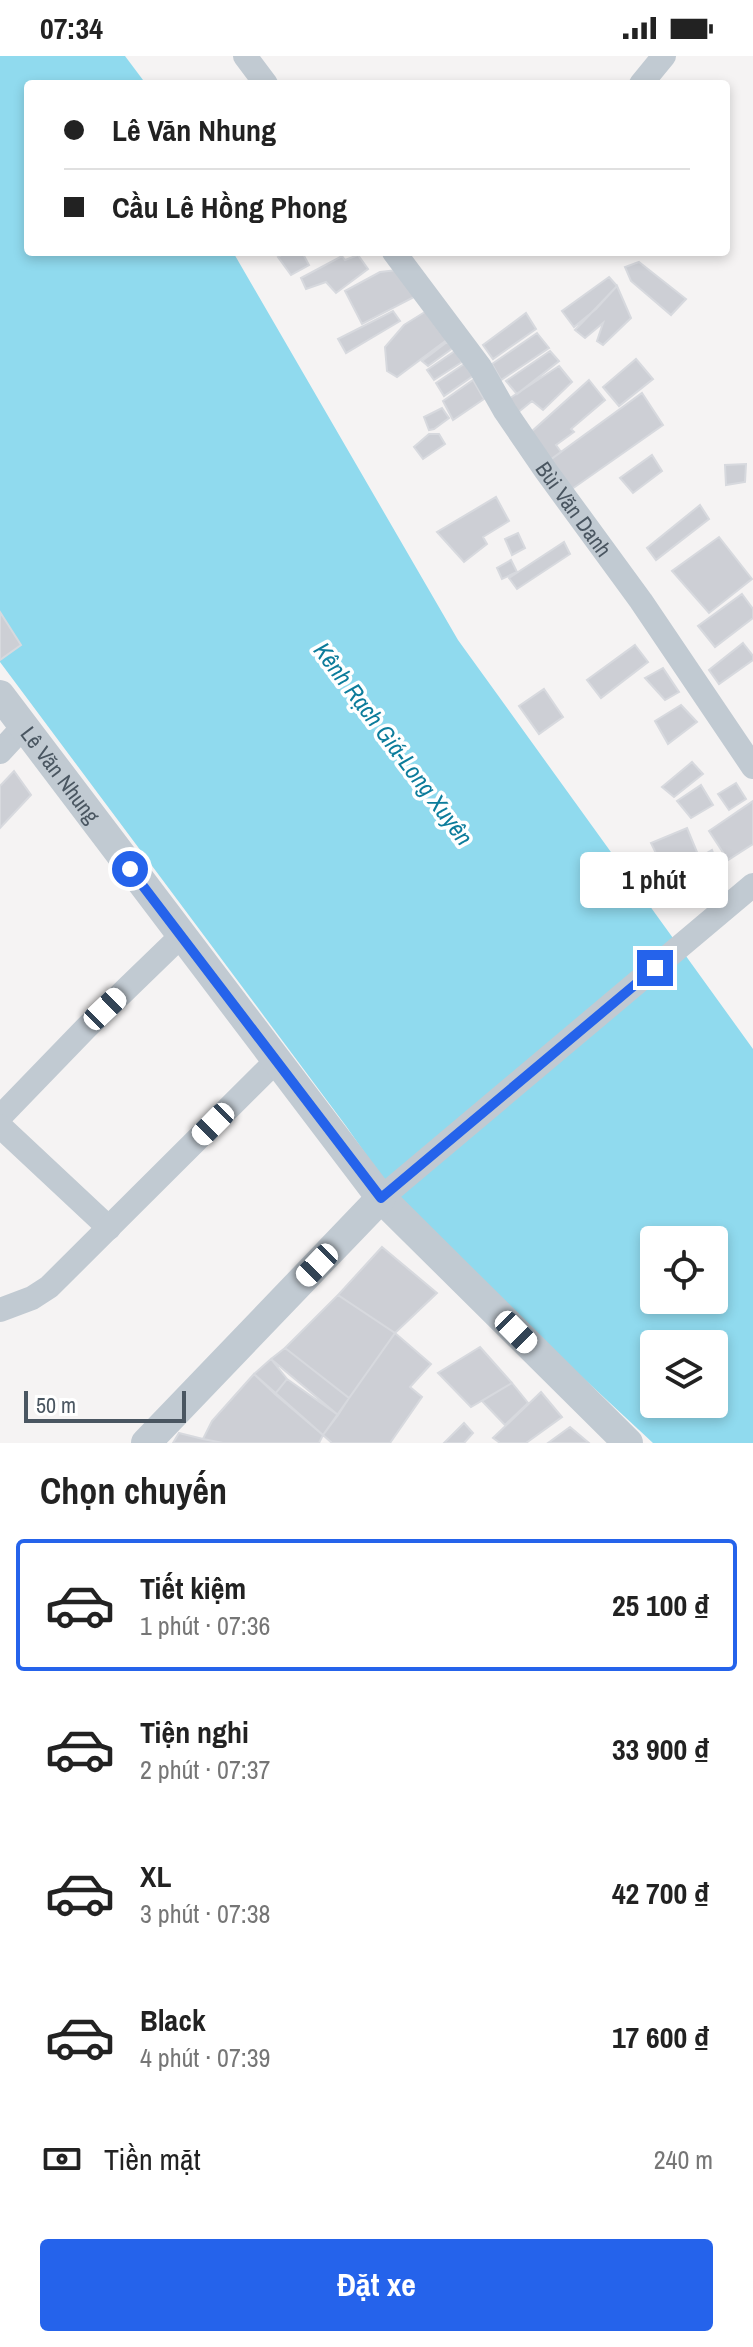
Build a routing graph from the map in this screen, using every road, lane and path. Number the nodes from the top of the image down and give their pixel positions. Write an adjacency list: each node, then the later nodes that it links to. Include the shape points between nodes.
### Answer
1 (245, 56): 3 (street)
2 (664, 56): 4 (street)
3 (263, 80)
4 (644, 80)
5 (397, 256): 9 (street, Bùi Văn Danh, via 480,367 505,411)
6 (0, 695): 7 (street, Lê Văn Nhung)
7 (24, 726): 8 (street); 11 (street, Lê Văn Nhung)
8 (0, 752)
9 (753, 767)
10 (751, 886): 15 (street)
11 (181, 936): 12 (street, Lê Văn Nhung); 13 (street)
12 (276, 1061): 15 (street, Lê Văn Nhung); 16 (street)
13 (0, 1117)
14 (0, 1126): 16 (street)
15 (388, 1193): 18 (street); 19 (street, Lê Văn Nhung)
16 (109, 1228): 17 (street, via 49,1287)
17 (0, 1310)
18 (146, 1443)
19 (628, 1443)

